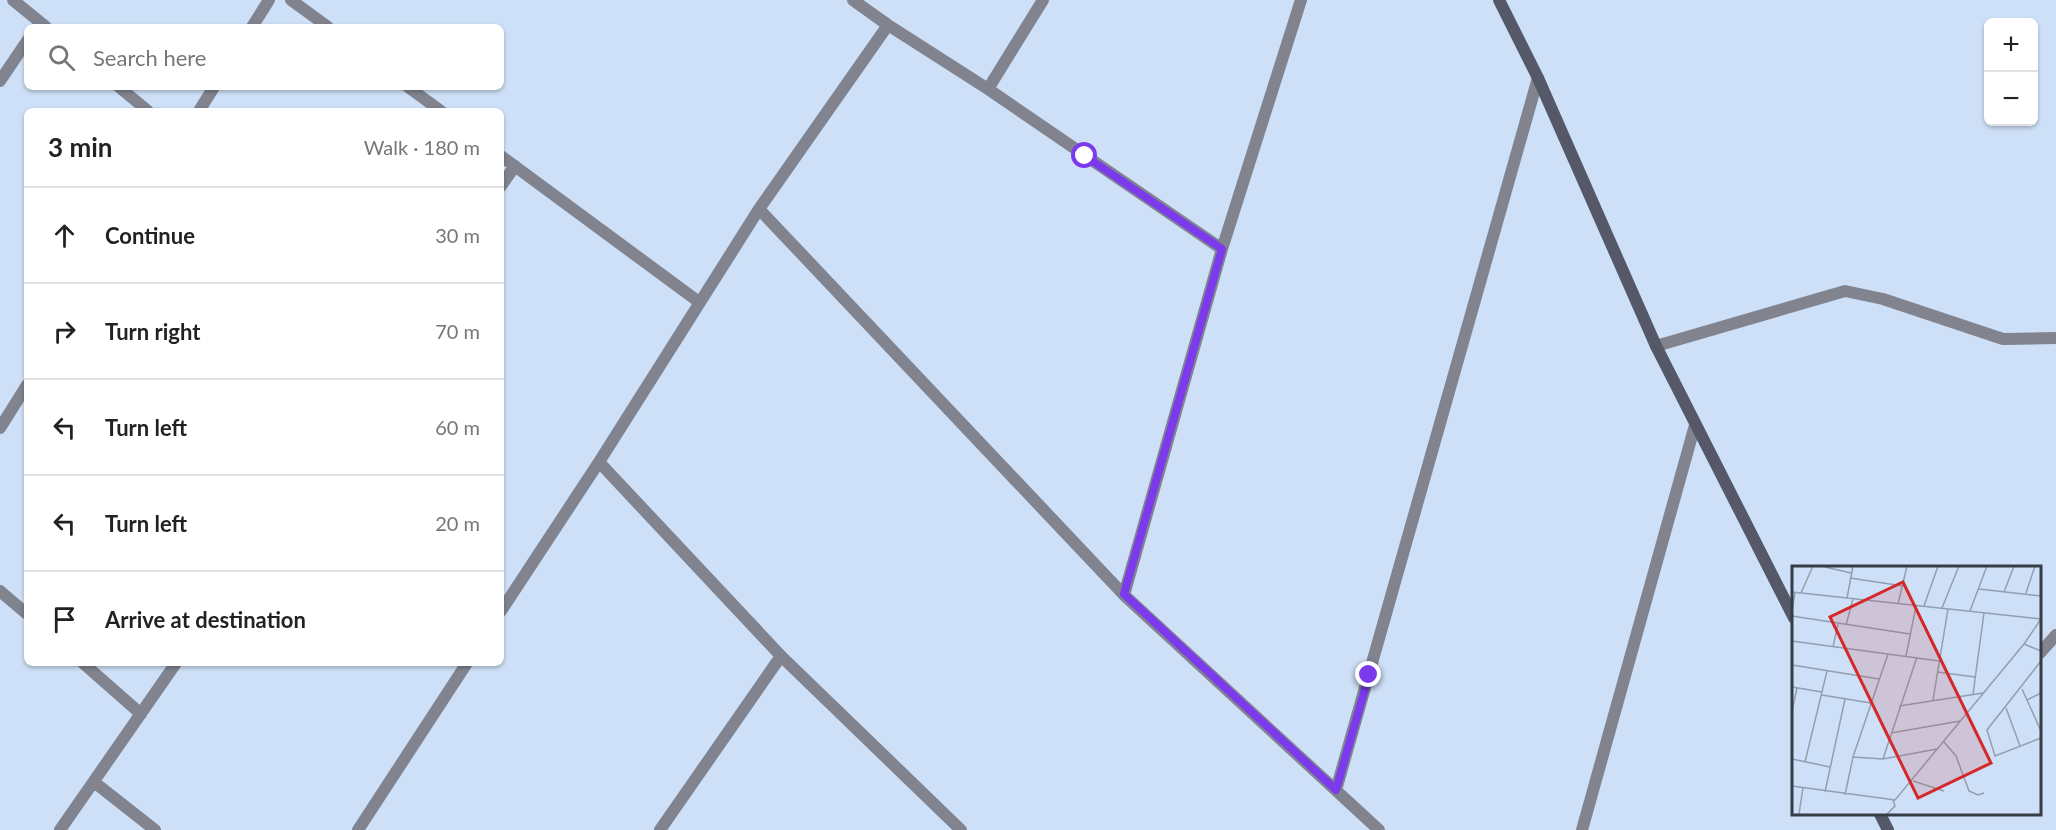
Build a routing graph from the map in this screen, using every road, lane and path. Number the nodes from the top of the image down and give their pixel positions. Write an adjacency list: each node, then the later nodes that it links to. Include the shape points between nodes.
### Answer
1 (13, 0): 8 (street)
2 (269, 0): 9 (street)
3 (291, 0): 10 (street)
4 (853, 0): 11 (street)
5 (1043, 0): 15 (street)
6 (1301, 0): 26 (street)
7 (1499, 0): 13 (street)
8 (40, 24)
9 (254, 24)
10 (324, 24)
11 (888, 25): 15 (street); 25 (street)
12 (24, 45): 14 (street)
13 (1538, 78): 29 (street); 47 (street)
14 (0, 81)
15 (988, 88): 26 (street)
16 (123, 90): 19 (street)
17 (212, 90): 20 (street)
18 (412, 90): 21 (street)
19 (144, 108)
20 (201, 108)
21 (437, 108)
22 (504, 158): 23 (street)
23 (515, 166): 24 (street); 27 (street)
24 (504, 182)
25 (759, 209): 27 (street); 35 (street)
26 (1222, 249): 35 (street)
27 (699, 302): 33 (street)
28 (2056, 338): 29 (street, via 2003,339 1883,299 1845,291)
29 (1656, 346): 31 (street)
30 (24, 390): 32 (street)
31 (1695, 425): 38 (street); 55 (street)
32 (0, 428)
33 (598, 462): 36 (street); 41 (street)
34 (0, 591): 37 (street)
35 (1124, 594): 47 (street)
36 (504, 606)
37 (24, 611)
38 (1792, 614)
39 (2056, 635): 40 (street)
40 (2041, 652)
41 (781, 656): 52 (street); 53 (street)
42 (86, 666): 45 (street)
43 (174, 666): 45 (street)
44 (465, 666): 51 (street)
45 (141, 714): 46 (street)
46 (94, 782): 49 (street); 50 (street)
47 (1336, 790): 54 (street)
48 (1881, 815): 56 (street)
49 (60, 830)
50 (155, 830)
51 (358, 830)
52 (660, 830)
53 (961, 830)
54 (1379, 830)
55 (1582, 830)
56 (1888, 830)

